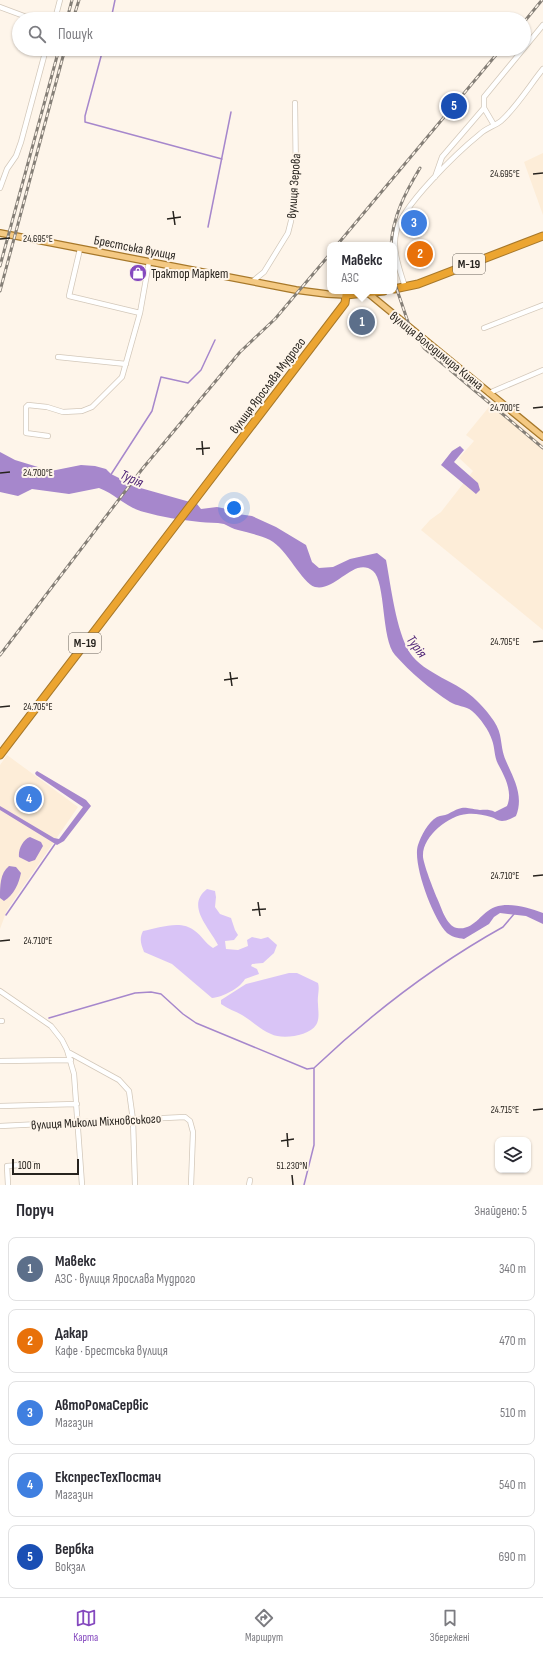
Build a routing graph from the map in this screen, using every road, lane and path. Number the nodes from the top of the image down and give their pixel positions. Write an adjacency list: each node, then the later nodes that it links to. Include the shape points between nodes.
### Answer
1 (60, 0): 4 (street)
2 (0, 7): 3 (street)
3 (13, 12)
4 (57, 12)
5 (543, 25): 6 (street)
6 (531, 40)
7 (44, 56): 14 (street, via 21,142)
8 (518, 56): 11 (street, via 484,97)
9 (543, 69): 12 (street, via 504,119)
10 (295, 103): 21 (street, вулиця Зерова, via 296,181 292,221 288,233 264,272)
11 (484, 108): 12 (street); 13 (street, via 442,157)
12 (494, 125): 13 (street, via 473,139)
13 (434, 178): 17 (street, via 410,207 397,229)
14 (0, 188)
15 (0, 233): 18 (main road, Брестська вулиця)
16 (543, 236): 22 (highway, М-19)
17 (396, 242)
18 (80, 249): 20 (main road, Брестська вулиця); 30 (street, via 69,296)
19 (397, 254): 22 (street)
20 (149, 262): 21 (main road, Брестська вулиця); 30 (street)
21 (253, 281): 24 (main road, Брестська вулиця)
22 (405, 287): 23 (highway, М-19)
23 (397, 289)
24 (327, 293)
25 (335, 294): 28 (main road, Брестська вулиця)
26 (357, 294): 28 (highway, Брестська вулиця)
27 (369, 294): 35 (main road, вулиця Володимира Кияна)
28 (346, 295): 38 (highway, вулиця Ярослава Мудрого / М-19, via 345,303)
29 (543, 304): 31 (street)
30 (140, 313): 33 (street)
31 (484, 328)
32 (58, 357): 33 (street)
33 (126, 364): 36 (street, via 122,377 86,410 69,412 47,407 26,407 26,433)
34 (543, 370): 35 (street)
35 (489, 393): 37 (main road, вулиця Володимира Кияна)
36 (48, 436)
37 (543, 437)
38 (0, 755)
39 (0, 991): 40 (street, via 56,1032)
40 (67, 1050): 41 (street); 45 (street, via 119,1080 129,1091)
41 (71, 1060): 42 (street); 43 (street)
42 (0, 1061)
43 (76, 1104): 44 (street); 46 (street)
44 (0, 1106)
45 (133, 1120): 46 (street, вулиця Миколи Міхновського); 51 (street); 52 (street, вулиця Миколи Міхновського, via 185,1117 190,1121 193,1132)
46 (78, 1122): 47 (street, вулиця Миколи Міхновського); 50 (street)
47 (0, 1126)
48 (34, 1164): 49 (street, via 7,1166)
49 (8, 1185)
50 (82, 1185)
51 (135, 1185)
52 (191, 1185)

